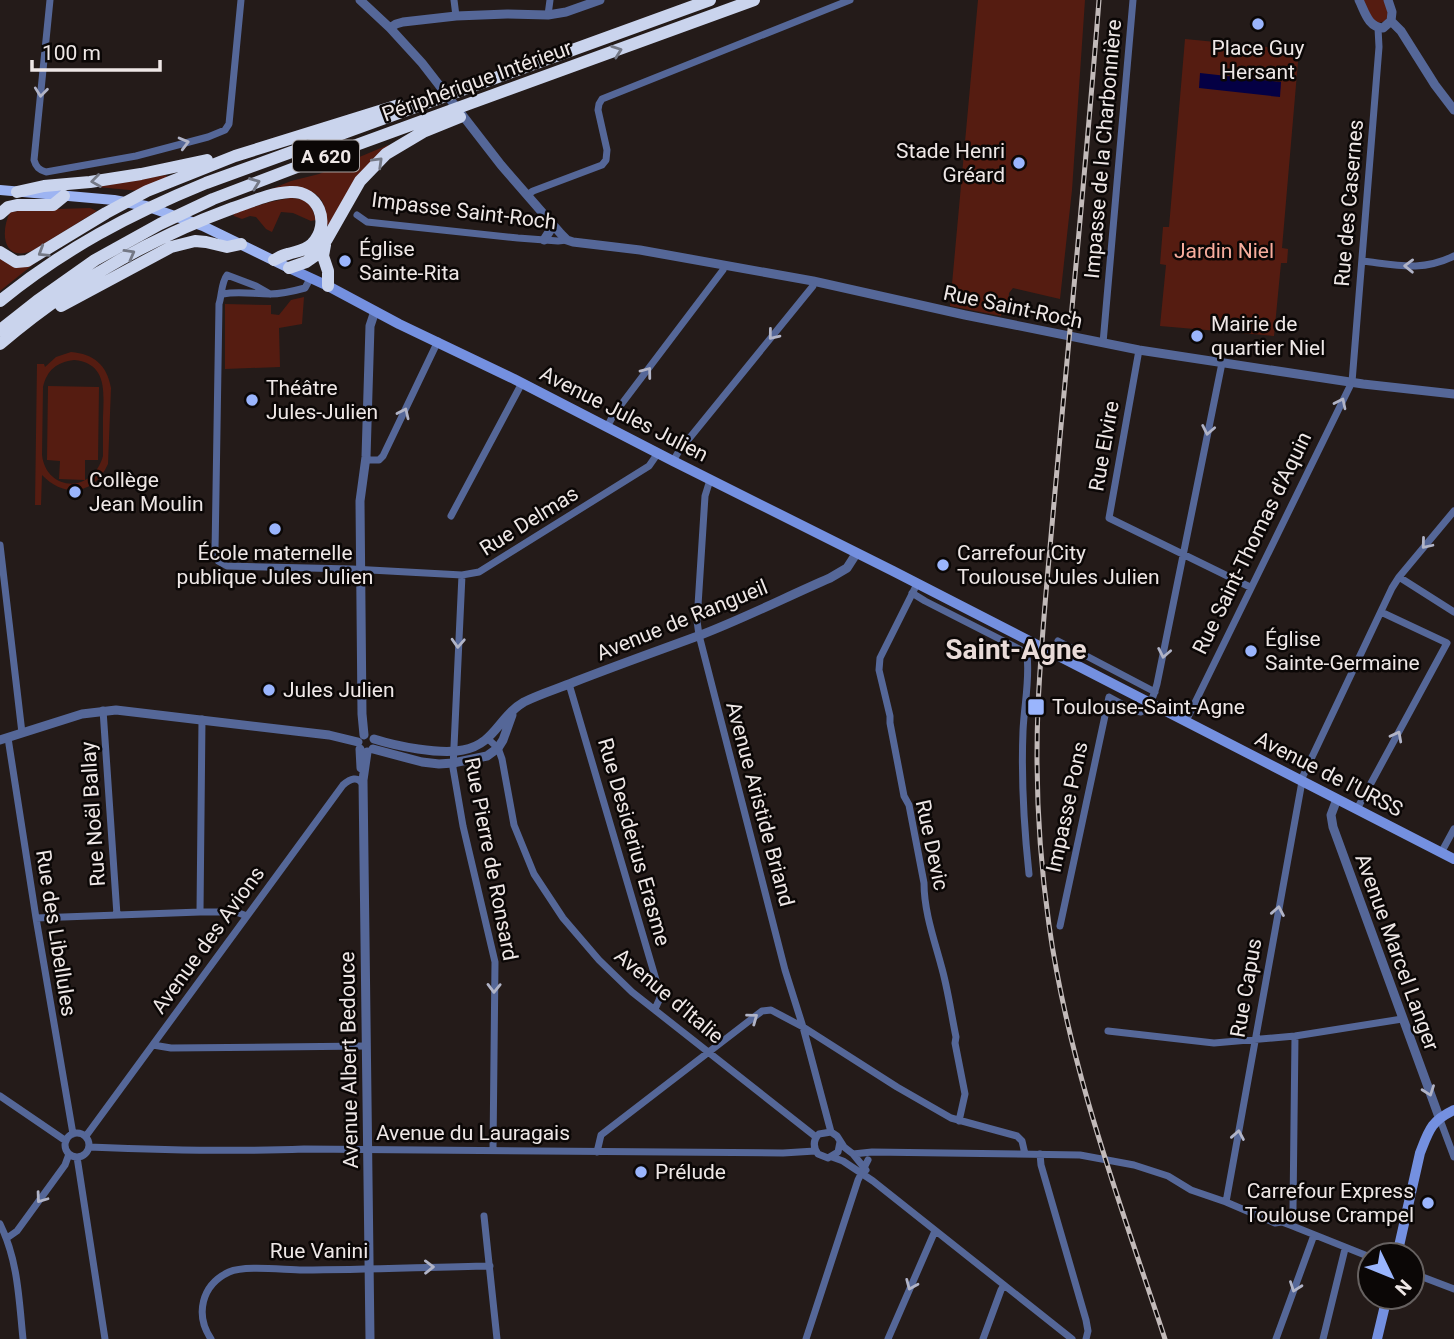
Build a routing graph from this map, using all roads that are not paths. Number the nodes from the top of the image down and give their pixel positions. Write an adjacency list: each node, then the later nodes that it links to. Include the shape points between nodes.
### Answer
1 (50, 0): 2 (street, one-way to 2, via 34,160 36,167 46,172 136,156 225,130)
2 (241, 0)
3 (360, 0): 16 (street)
4 (454, 0): 14 (street)
5 (550, 0): 13 (street)
6 (600, 0): 13 (street)
7 (710, 0): 19 (highway, A 620)
8 (754, 0): 18 (highway, Périphérique Intérieur / A 620, one-way to 8)
9 (850, 0): 24 (street, via 602,99 598,110 607,150 603,165)
10 (1133, 0): 48 (street, Impasse de la Charbonnière)
11 (1359, 0): 17 (street)
12 (1388, 0): 15 (street)
13 (548, 15): 14 (street)
14 (456, 16): 16 (street, via 403,22)
15 (1391, 21): 17 (street); 20 (street)
16 (390, 28): 24 (street)
17 (1378, 28): 36 (street, Rue des Casernes)
18 (484, 100): 29 (highway, one-way to 18, via 375,163 423,132 471,113); 46 (highway, Périphérique Intérieur / A 620, one-way to 18, via 56,287 160,224 213,199)
19 (423, 104): 21 (highway, via 405,103); 44 (highway, A 620, via 151,205 95,235)
20 (1454, 110)
21 (235, 156): 23 (highway, one-way to 23); 33 (highway, one-way to 33, via 147,191 27,261 16,262)
22 (0, 190): 23 (main road, Avenue Jules Julien)
23 (17, 192): 25 (main road, Avenue Jules Julien)
24 (527, 195): 28 (street)
25 (64, 196): 26 (highway, via 54,205 16,205); 32 (main road, Avenue Jules Julien, via 146,206)
26 (0, 214)
27 (357, 215): 30 (street, Impasse Saint-Roch, via 367,222)
28 (551, 222): 30 (street); 31 (street)
29 (327, 239): 38 (highway, via 311,259); 41 (highway, via 323,256)
30 (544, 240): 31 (street, Impasse Saint-Roch)
31 (567, 240): 37 (street, Rue Saint-Roch)
32 (241, 244): 35 (main road, Avenue Jules Julien); 46 (highway, via 227,247 195,241 171,247 19,334)
33 (0, 252)
34 (1454, 256): 36 (street, one-way to 36, via 1409,267)
35 (274, 260): 38 (main road, Avenue Jules Julien); 46 (highway, one-way to 35, via 125,257 181,229 282,192 310,197 320,210 318,235 301,252)
36 (1362, 261): 52 (street, Rue des Casernes)
37 (725, 265): 40 (street, Rue Saint-Roch); 55 (street, one-way to 37)
38 (289, 268): 39 (main road, Avenue Jules Julien)
39 (310, 279): 41 (main road, Avenue Jules Julien); 43 (street, via 305,288)
40 (813, 281): 48 (street, Rue Saint-Roch); 58 (street, one-way to 58)
41 (328, 286): 45 (main road, Avenue Jules Julien)
42 (223, 294): 43 (street); 43 (street, via 227,275); 65 (street, Rue Delmas, via 217,359 218,561 227,566)
43 (270, 294)
44 (0, 301)
45 (375, 311): 47 (main road, Avenue Jules Julien); 57 (street, Avenue Albert Bedouce, via 370,326)
46 (6, 332): 49 (highway)
47 (438, 341): 53 (main road, Avenue Jules Julien); 57 (street, one-way to 47, via 379,460 383,456)
48 (1103, 343): 50 (street, Rue Saint-Roch)
49 (0, 344)
50 (1139, 350): 51 (street, Rue Saint-Roch); 64 (street, Rue Elvire, via 1109,518)
51 (1222, 363): 52 (street, Rue Saint-Roch); 64 (street, one-way to 64)
52 (1352, 382): 54 (street, Rue Saint-Roch); 68 (street, Rue Saint-Thomas d'Aquin, one-way to 52)
53 (522, 383): 55 (main road, Avenue Jules Julien); 61 (street)
54 (1454, 394)
55 (607, 427): 56 (main road, Avenue Jules Julien)
56 (658, 453): 58 (main road, Avenue Jules Julien); 66 (street, Rue Delmas, via 649,467 479,572)
57 (366, 457): 65 (street, Avenue Albert Bedouce, via 360,501)
58 (673, 461): 59 (main road, Avenue Jules Julien)
59 (710, 480): 63 (main road, Avenue Jules Julien); 72 (street, Avenue Aristide Briand, via 705,493)
60 (1454, 511): 67 (street, Rue Capus, one-way to 67)
61 (451, 516)
62 (0, 545): 82 (street)
63 (856, 554): 69 (main road, Avenue Jules Julien); 72 (street, Avenue de Rangueil, via 841,573)
64 (1184, 556): 68 (street, Rue Elvire); 77 (street, one-way to 77)
65 (361, 570): 66 (street, Rue Delmas); 85 (street, Avenue Albert Bedouce)
66 (462, 575): 87 (street, Rue Pierre de Ronsard, one-way to 87)
67 (1399, 577): 70 (street, Rue Capus); 71 (street)
68 (1250, 587): 81 (street, Rue Saint-Thomas d'Aquin)
69 (915, 588): 73 (main road, Avenue Jules Julien); 96 (street, Avenue Jules Julien, via 925,601 1027,655 1023,774); 114 (street, Rue Devic, via 880,658 879,670 956,1037 965,1094)
70 (1381, 612): 89 (street, Rue Capus); 92 (street, one-way to 70, via 1447,643)
71 (1454, 612)
72 (699, 635): 75 (street, Avenue de Rangueil); 104 (street, Avenue Aristide Briand)
73 (1026, 639): 77 (main road, Avenue de l'URSS)
74 (1058, 641): 77 (street, Avenue de l'URSS)
75 (569, 684): 79 (street, Avenue de Rangueil); 102 (street, Rue Desiderius Erasme, via 659,990)
76 (1109, 697): 77 (street, Avenue de l'URSS, via 1141,712); 101 (street, Impasse Pons)
77 (1152, 698): 81 (main road, Avenue de l'URSS)
78 (103, 710): 80 (street, Avenue de Rangueil); 82 (street, Avenue de Rangueil); 98 (street, Rue Noël Ballay)
79 (514, 710): 84 (street, Avenue de Rangueil); 86 (street)
80 (202, 719): 85 (street, Avenue de Rangueil); 97 (street)
81 (1186, 721): 89 (main road, Avenue de l'URSS)
82 (22, 733): 83 (street, Avenue de Rangueil)
83 (4, 739): 100 (street, Rue des Libellules)
84 (488, 739): 86 (street); 87 (street, Avenue de Rangueil)
85 (366, 744): 87 (street, Avenue de Rangueil); 88 (street, Avenue de Rangueil, via 422,762); 90 (street, Avenue Albert Bedouce)
86 (498, 748): 88 (street, Avenue de Rangueil, via 487,756); 102 (street, Avenue d'Italie, via 514,825 538,880 599,960)
87 (453, 751): 88 (street, Rue Pierre de Ronsard)
88 (453, 764): 122 (street, Rue Pierre de Ronsard, one-way to 122, via 495,962)
89 (1302, 780): 91 (main road, Avenue de l'URSS); 107 (street, Rue Capus, one-way to 89)
90 (364, 783): 99 (street, Avenue des Avions, via 349,779 343,785); 109 (street, Avenue Albert Bedouce)
91 (1337, 799): 92 (main road, Avenue de l'URSS); 103 (street, Avenue Marcel Langer, via 1331,814 1333,827)
92 (1357, 809): 94 (main road, Avenue de l'URSS)
93 (1454, 830): 94 (street)
94 (1441, 853): 95 (main road, Avenue de l'URSS)
95 (1454, 859)
96 (1029, 874)
97 (200, 912): 98 (street); 99 (street)
98 (117, 915): 100 (street)
99 (247, 916): 108 (street, Avenue des Avions)
100 (36, 918): 117 (street, Rue des Libellules)
101 (1060, 926)
102 (655, 1009): 110 (street, Avenue d'Italie)
103 (1402, 1019): 106 (street); 113 (street, Avenue Marcel Langer, one-way to 113)
104 (803, 1027): 110 (street, one-way to 104, via 761,1011 771,1010); 114 (street); 115 (street, Avenue Aristide Briand)
105 (1108, 1031): 107 (street, via 1214,1043)
106 (1295, 1036): 107 (street); 136 (street)
107 (1255, 1040): 133 (street, Rue Capus, one-way to 107)
108 (153, 1045): 109 (street); 116 (street, Avenue des Avions)
109 (366, 1046): 121 (street, Avenue Albert Bedouce)
110 (709, 1052): 118 (street, Avenue d'Italie); 124 (street, via 601,1135)
111 (0, 1096): 117 (street)
112 (1454, 1110): 113 (main road)
113 (1439, 1118): 131 (street); 140 (main road, via 1420,1153)
114 (959, 1121): 127 (street, via 1017,1136)
115 (831, 1132): 118 (street); 119 (street)
116 (86, 1136): 117 (street); 120 (street)
117 (69, 1137): 129 (street, via 66,1148)
118 (816, 1137): 123 (street)
119 (840, 1142): 126 (street); 130 (street)
120 (89, 1147): 121 (street, Avenue du Lauragais); 129 (street, via 86,1153)
121 (368, 1150): 122 (street, Avenue du Lauragais); 144 (street, Avenue Albert Bedouce)
122 (493, 1150): 124 (street, Avenue du Lauragais)
123 (815, 1151): 124 (street, Avenue du Lauragais); 130 (street)
124 (597, 1152)
125 (887, 1153): 126 (street); 127 (street); 132 (street, via 874,1156)
126 (853, 1154): 132 (street)
127 (1025, 1154): 128 (street)
128 (1040, 1154): 133 (street, via 1080,1155 1135,1165); 149 (street)
129 (73, 1156): 139 (street, one-way to 139); 151 (street)
130 (832, 1157): 132 (street)
131 (1454, 1157)
132 (864, 1166): 137 (street, via 873,1181); 155 (street)
133 (1226, 1202): 136 (street)
134 (484, 1216): 143 (street)
135 (0, 1224): 139 (street)
136 (1290, 1225): 138 (street)
137 (936, 1231): 146 (street); 156 (street, one-way to 156)
138 (1314, 1235): 141 (street); 160 (street, one-way to 160)
139 (7, 1238): 150 (street)
140 (1400, 1241)
141 (1345, 1249): 142 (street); 161 (street)
142 (1356, 1253)
143 (490, 1266): 144 (street, Rue Vanini, one-way to 143); 154 (street)
144 (369, 1269): 152 (street, Rue Vanini, via 231,1271 213,1284 203,1301 203,1322); 153 (street, Avenue Albert Bedouce)
145 (1426, 1278): 147 (street)
146 (1004, 1285): 157 (street); 158 (street)
147 (1454, 1289)
148 (1384, 1311): 162 (main road)
149 (1087, 1335): 159 (street)
150 (23, 1339)
151 (106, 1339)
152 (211, 1339)
153 (370, 1339)
154 (497, 1339)
155 (806, 1339)
156 (888, 1339)
157 (983, 1339)
158 (1072, 1339)
159 (1077, 1339)
160 (1276, 1339)
161 (1323, 1339)
162 (1377, 1339)

